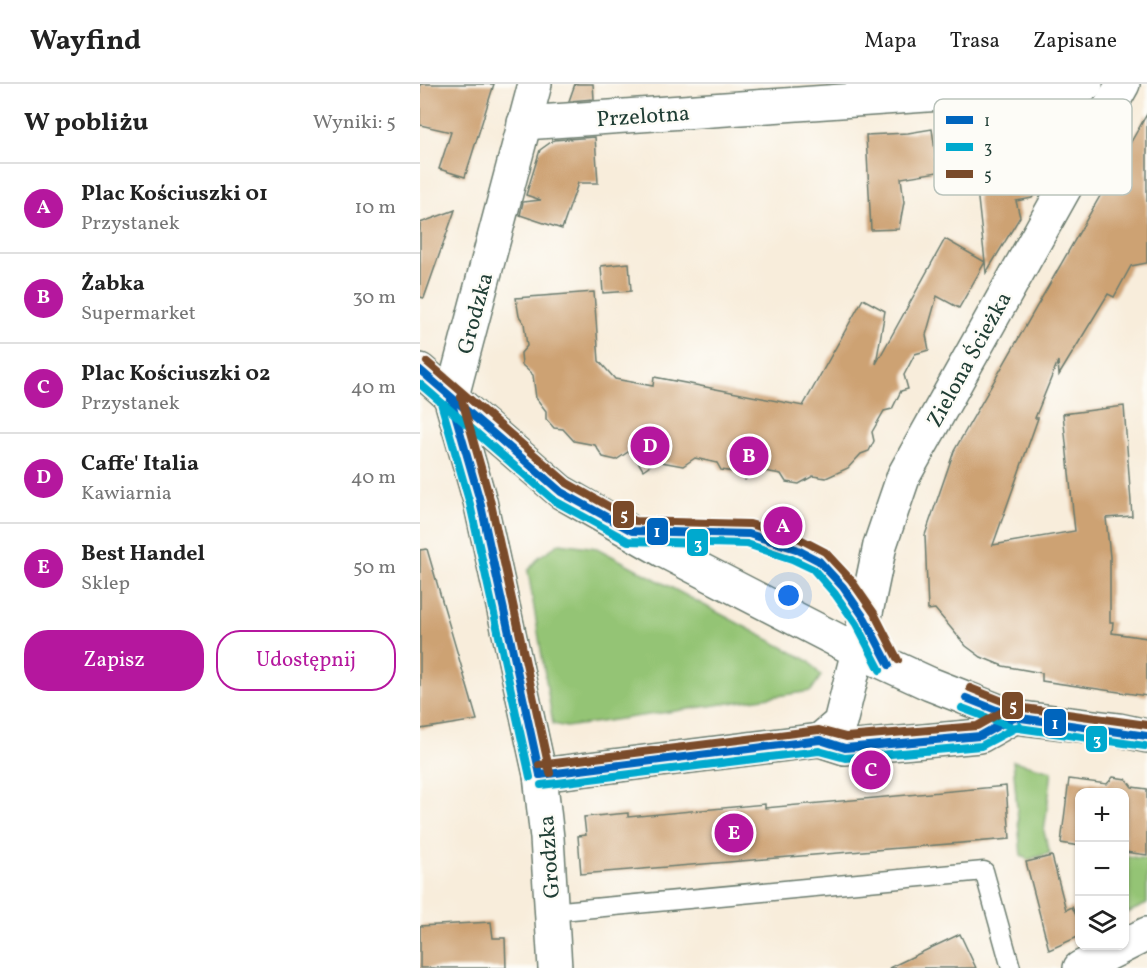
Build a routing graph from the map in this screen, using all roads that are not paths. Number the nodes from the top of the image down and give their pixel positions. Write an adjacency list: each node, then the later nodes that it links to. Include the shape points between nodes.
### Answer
1 (535, 84): 5 (street, Grodzka)
2 (1086, 84): 5 (street, Przelotna)
3 (1124, 84): 4 (street, Zielona Ścieżka)
4 (1116, 99)
5 (524, 123): 8 (street, Grodzka)
6 (1062, 195): 10 (street, Zielona Ścieżka, via 904,475 880,545)
7 (420, 370): 8 (street)
8 (451, 400): 9 (street, via 561,492); 16 (street, Grodzka, via 480,501)
9 (632, 531): 10 (lane, via 749,534 773,540 819,561); 11 (street)
10 (865, 619): 11 (street, Zielona Ścieżka); 12 (lane)
11 (858, 651): 12 (street); 15 (street, Zielona Ścieżka, via 840,723)
12 (889, 665): 13 (street)
13 (1014, 717): 14 (street); 15 (street, via 980,736 845,748)
14 (1147, 736)
15 (820, 740): 16 (street)
16 (540, 775): 17 (street, Grodzka)
17 (551, 912): 19 (street, Grodzka); 20 (lane, via 984,871)
18 (1147, 934): 21 (street)
19 (555, 968)
20 (1011, 968)
21 (1080, 968)

